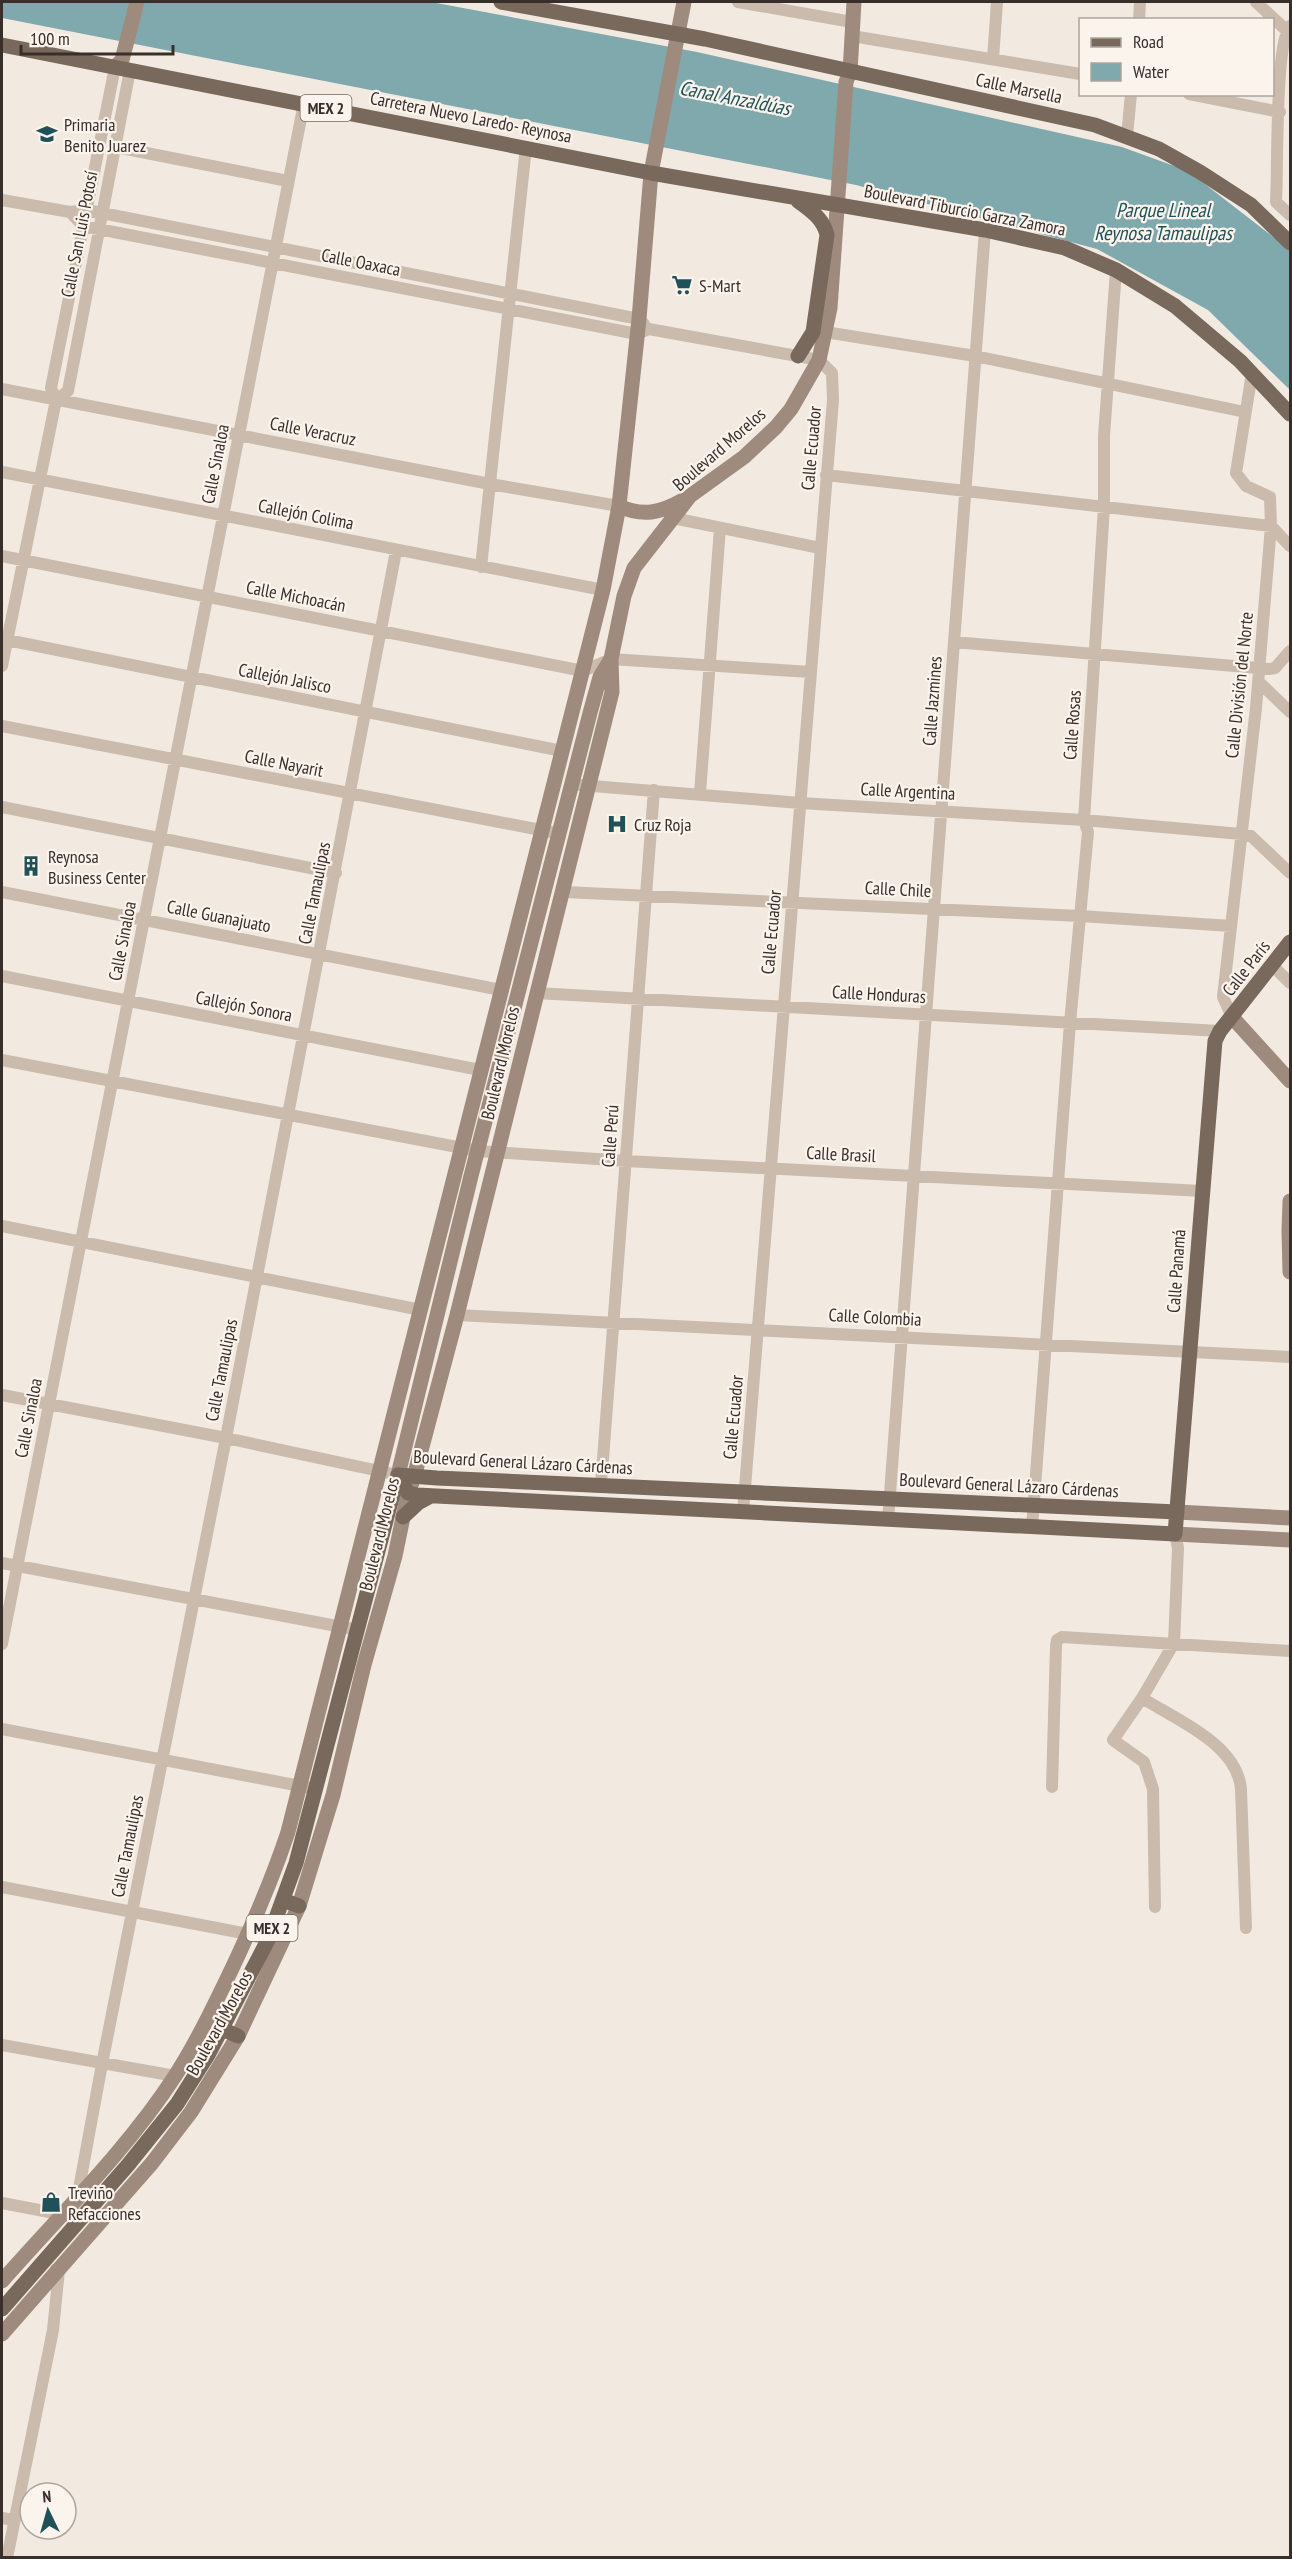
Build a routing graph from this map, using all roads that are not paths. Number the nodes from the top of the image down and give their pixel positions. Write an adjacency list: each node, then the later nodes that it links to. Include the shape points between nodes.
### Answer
1 (137, 2): 16 (street, Calle San Luis Potosí)
2 (501, 2): 9 (main road, Calle Marsella)
3 (684, 2): 13 (street)
4 (738, 2): 12 (street)
5 (854, 2): 12 (street)
6 (997, 2): 15 (street)
7 (1140, 2): 10 (street)
8 (1256, 2): 11 (street)
9 (552, 6): 13 (main road, Calle Marsella)
10 (1138, 18)
11 (1288, 28): 17 (street)
12 (852, 29): 15 (street); 20 (street)
13 (676, 39): 20 (main road, Calle Marsella); 28 (street, Boulevard Morelos / MEX 2)
14 (2, 45): 16 (main road, Carretera Nuevo Laredo- Reynosa / MEX 2)
15 (993, 58): 19 (street)
16 (123, 62): 23 (main road, Carretera Nuevo Laredo- Reynosa / MEX 2); 26 (street, Calle San Luis Potosí); 33 (street, Calle San Luis Potosí)
17 (1281, 64): 18 (street); 24 (street)
18 (1290, 73)
19 (1079, 74)
20 (848, 77): 25 (main road, Calle Marsella, via 1071,118); 32 (street, Boulevard Morelos / MEX 2)
21 (1131, 96): 25 (street)
22 (1199, 96): 24 (street)
23 (304, 103): 27 (main road, Carretera Nuevo Laredo- Reynosa / MEX 2); 29 (street, Calle Sinaloa)
24 (1280, 112): 36 (street, via 1276,202)
25 (1127, 136): 40 (main road, Calle Marsella, via 1159,149 1236,194)
26 (116, 147): 29 (street); 35 (street, Calle San Luis Potosí)
27 (526, 147): 28 (main road, Carretera Nuevo Laredo- Reynosa / MEX 2); 44 (street)
28 (651, 173): 30 (main road, Boulevard Tiburcio Garza Zamora / MEX 2); 46 (street, Boulevard Morelos / MEX 2)
29 (288, 181): 41 (street, Calle Sinaloa)
30 (796, 199): 32 (main road, Boulevard Tiburcio Garza Zamora / MEX 2); 49 (main road, via 819,217 827,235 813,332)
31 (2, 200): 34 (street, Calle Oaxaca)
32 (837, 206): 39 (main road, Boulevard Tiburcio Garza Zamora); 47 (street, Boulevard Morelos / MEX 2)
33 (87, 210): 34 (street, Calle Oaxaca); 35 (street, Calle Oaxaca); 37 (street, Calle San Luis Potosí)
34 (70, 212): 37 (street)
35 (103, 214): 38 (street, Calle San Luis Potosí); 41 (street, Calle Oaxaca)
36 (1290, 215)
37 (84, 226): 38 (street, Calle Oaxaca); 54 (street, Calle San Luis Potosí, via 51,388)
38 (100, 229): 42 (street, Calle Oaxaca); 54 (street, Calle San Luis Potosí, via 68,391)
39 (985, 230): 43 (main road, Boulevard Tiburcio Garza Zamora, via 1065,248); 48 (street, Calle Jazmines)
40 (1290, 243)
41 (275, 248): 42 (street, Calle Sinaloa); 44 (street, Calle Oaxaca)
42 (272, 263): 45 (street, Calle Oaxaca); 57 (street, Calle Sinaloa)
43 (1116, 270): 51 (main road, Boulevard Tiburcio Garza Zamora, via 1175,306); 52 (street, Calle Rosas)
44 (510, 294): 45 (street); 46 (street, Calle Oaxaca)
45 (508, 309): 46 (street, Calle Oaxaca); 61 (street)
46 (642, 328): 49 (street, Calle Oaxaca); 64 (street, Boulevard Morelos / MEX 2)
47 (825, 332): 48 (street); 50 (street, Boulevard Morelos / MEX 2)
48 (975, 356): 52 (street); 62 (street, Calle Jazmines)
49 (798, 357): 50 (street, Calle Oaxaca)
50 (819, 360): 59 (street, Calle Ecuador, via 832,373); 63 (street, Boulevard Morelos / MEX 2, via 797,400 776,427 744,457)
51 (1252, 373): 55 (street, Calle División del Norte); 56 (main road, Boulevard Tiburcio Garza Zamora)
52 (1109, 382): 55 (street); 65 (street, Calle Rosas)
53 (2, 389): 54 (street, Calle Veracruz)
54 (56, 400): 57 (street, Calle Veracruz); 60 (street, Calle San Luis Potosí)
55 (1245, 412): 68 (street, Calle División del Norte, via 1236,472 1246,486 1270,497)
56 (1290, 414)
57 (239, 435): 61 (street, Calle Veracruz); 66 (street, Calle Sinaloa)
58 (2, 472): 60 (street, Callejón Colima)
59 (826, 475): 62 (street); 71 (street, Calle Ecuador)
60 (39, 479): 66 (street, Callejón Colima); 74 (street, Calle San Luis Potosí)
61 (490, 484): 64 (street, Calle Veracruz); 75 (street)
62 (965, 491): 65 (street); 81 (street, Calle Jazmines)
63 (690, 496): 64 (street, via 651,514); 67 (street, Boulevard Morelos / MEX 2)
64 (619, 506): 76 (street, Boulevard Morelos / MEX 2)
65 (1104, 507): 68 (street); 83 (street, Calle Rosas)
66 (223, 516): 72 (street, Callejón Colima); 77 (street, Calle Sinaloa)
67 (673, 518): 69 (street); 86 (street, Boulevard Morelos / MEX 2, via 649,546 629,580)
68 (1271, 526): 70 (street); 87 (street, Calle División del Norte)
69 (720, 528): 71 (street); 84 (street)
70 (1290, 546)
71 (820, 548): 89 (street, Calle Ecuador)
72 (396, 551): 75 (street, Callejón Colima); 79 (street, Calle Tamaulipas)
73 (2, 556): 74 (street, Calle Michoacán)
74 (22, 560): 77 (street, Calle Michoacán); 80 (street, Calle San Luis Potosí)
75 (481, 567): 76 (street, Callejón Colima)
76 (603, 591): 78 (street, Boulevard Morelos / MEX 2)
77 (207, 597): 79 (street, Calle Michoacán); 90 (street, Calle Sinaloa)
78 (594, 630): 86 (street, Boulevard Morelos / MEX 2); 88 (street, Boulevard Morelos / MEX 2)
79 (382, 631): 88 (street, Calle Michoacán); 92 (street, Calle Tamaulipas)
80 (4, 639): 85 (street, Calle San Luis Potosí); 90 (street, Callejón Jalisco)
81 (954, 642): 83 (street); 104 (street, Calle Jazmines)
82 (1290, 651): 87 (street, via 1275,668)
83 (1095, 654): 87 (street); 105 (street, Calle Rosas)
84 (709, 665): 86 (street); 89 (street); 100 (street)
85 (2, 666)
86 (603, 667): 88 (street); 97 (street, Boulevard Morelos / MEX 2); 98 (street, Boulevard Morelos, via 612,692)
87 (1260, 667): 91 (street, Calle División del Norte)
88 (583, 671): 95 (street, Boulevard Morelos / MEX 2)
89 (810, 672): 102 (street, Calle Ecuador)
90 (191, 678): 92 (street, Callejón Jalisco); 96 (street, Calle Sinaloa)
91 (1258, 681): 93 (street); 108 (street, Calle División del Norte)
92 (367, 712): 95 (street, Callejón Jalisco); 101 (street, Calle Tamaulipas)
93 (1290, 712)
94 (2, 726): 96 (street, Calle Nayarit)
95 (562, 751): 106 (street, Boulevard Morelos / MEX 2)
96 (175, 760): 101 (street, Calle Nayarit); 109 (street, Calle Sinaloa)
97 (573, 784): 98 (street, Calle Argentina); 107 (street, Boulevard Morelos / MEX 2)
98 (590, 786): 99 (street, Calle Argentina); 113 (street, Boulevard Morelos)
99 (654, 790): 100 (street, Calle Argentina); 114 (street, Calle Perú)
100 (700, 793): 102 (street, Calle Argentina)
101 (351, 794): 106 (street, Calle Nayarit); 110 (street, Calle Tamaulipas)
102 (800, 803): 104 (street, Calle Argentina); 115 (street, Calle Ecuador)
103 (2, 807): 109 (street)
104 (942, 810): 105 (street, Calle Argentina); 116 (street, Calle Jazmines)
105 (1084, 820): 108 (street, Calle Argentina); 117 (street, Calle Rosas, via 1088,832)
106 (542, 831): 107 (street, Calle Nayarit); 125 (street, Boulevard Morelos / MEX 2)
107 (560, 834): 141 (street, Boulevard Morelos / MEX 2)
108 (1241, 834): 111 (street, via 1251,836); 119 (street, Calle División del Norte)
109 (160, 839): 110 (street); 118 (street, Calle Sinaloa)
110 (336, 873): 121 (street, Calle Tamaulipas)
111 (1290, 873)
112 (2, 892): 118 (street, Calle Guanajuato)
113 (564, 892): 114 (street, Calle Chile); 126 (street, Boulevard Morelos)
114 (646, 895): 115 (street, Calle Chile); 127 (street, Calle Perú)
115 (792, 902): 116 (street, Calle Chile); 129 (street, Calle Ecuador)
116 (935, 908): 117 (street, Calle Chile); 130 (street, Calle Jazmines)
117 (1080, 916): 119 (street, Calle Chile); 132 (street, Calle Rosas)
118 (144, 920): 121 (street, Calle Guanajuato); 128 (street, Calle Sinaloa)
119 (1231, 926): 131 (street, Calle División del Norte, via 1223,997)
120 (1290, 942): 122 (main road, Calle París)
121 (320, 955): 125 (street, Calle Guanajuato); 134 (street, Calle Tamaulipas)
122 (1273, 966): 124 (street); 131 (main road, Calle París)
123 (2, 976): 128 (street, Callejón Sonora)
124 (1290, 983)
125 (501, 990): 136 (street, Boulevard Morelos / MEX 2)
126 (537, 993): 127 (street, Calle Honduras); 142 (street, Boulevard Morelos)
127 (638, 999): 129 (street, Calle Honduras); 143 (street, Calle Perú)
128 (128, 1001): 134 (street, Callejón Sonora); 137 (street, Calle Sinaloa)
129 (783, 1007): 130 (street, Calle Honduras); 144 (street, Calle Ecuador)
130 (927, 1015): 132 (street, Calle Honduras); 145 (street, Calle Jazmines)
131 (1232, 1017): 133 (main road, Calle Panamá); 138 (street)
132 (1070, 1023): 133 (street, Calle Honduras); 146 (street, Calle Rosas)
133 (1220, 1031): 147 (main road, Calle Panamá, via 1213,1053)
134 (304, 1037): 136 (street, Callejón Sonora); 139 (street, Calle Tamaulipas)
135 (2, 1060): 137 (street, Calle Brasil)
136 (480, 1070): 140 (street, Boulevard Morelos / MEX 2)
137 (112, 1081): 139 (street, Calle Brasil); 150 (street, Calle Sinaloa)
138 (1290, 1081)
139 (289, 1115): 140 (street, Calle Brasil); 152 (street, Calle Tamaulipas)
140 (460, 1148): 141 (street, Calle Brasil); 153 (street, Boulevard Morelos / MEX 2)
141 (478, 1151): 142 (street, Calle Brasil); 165 (street, Boulevard Morelos / MEX 2)
142 (498, 1152): 143 (street, Calle Brasil); 154 (street, Boulevard Morelos)
143 (626, 1161): 144 (street, Calle Brasil); 155 (street, Calle Perú)
144 (771, 1168): 145 (street, Calle Brasil); 156 (street, Calle Ecuador)
145 (915, 1175): 146 (street, Calle Brasil); 157 (street, Calle Jazmines)
146 (1060, 1182): 147 (street, Calle Brasil); 158 (street, Calle Rosas)
147 (1202, 1191): 159 (main road, Calle Panamá)
148 (1290, 1201): 151 (street)
149 (2, 1226): 150 (street)
150 (81, 1241): 152 (street); 162 (street, Calle Sinaloa)
151 (1290, 1272)
152 (258, 1277): 153 (street); 163 (street, Calle Tamaulipas)
153 (421, 1310): 164 (street, Boulevard Morelos / MEX 2)
154 (457, 1315): 155 (street, Calle Colombia); 166 (street, Boulevard Morelos)
155 (613, 1323): 156 (street, Calle Colombia); 167 (street, Calle Perú)
156 (758, 1330): 157 (street, Calle Colombia); 168 (street, Calle Ecuador)
157 (903, 1336): 158 (street, Calle Colombia); 171 (street, Calle Jazmines)
158 (1047, 1344): 159 (street, Calle Colombia); 173 (street, Calle Rosas)
159 (1190, 1351): 160 (street, Calle Colombia); 175 (main road, Calle Panamá)
160 (1290, 1358)
161 (2, 1395): 162 (street)
162 (49, 1404): 163 (street); 183 (street, Calle Sinaloa)
163 (226, 1438): 164 (street); 184 (street, Calle Tamaulipas)
164 (380, 1470): 165 (street); 185 (street, Boulevard Morelos / MEX 2)
165 (398, 1475): 166 (main road, Boulevard General Lázaro Cárdenas); 169 (main road, Boulevard General Lázaro Cárdenas); 186 (main road, Boulevard Morelos / MEX 2)
166 (414, 1477): 167 (main road, Boulevard General Lázaro Cárdenas); 169 (street, Boulevard Morelos)
167 (598, 1485): 168 (main road, Boulevard General Lázaro Cárdenas); 172 (main road, via 588,1490 558,1492)
168 (745, 1492): 171 (main road, Boulevard General Lázaro Cárdenas); 174 (street, Calle Ecuador)
169 (408, 1493): 170 (main road, Boulevard General Lázaro Cárdenas); 176 (street, Boulevard Morelos)
170 (432, 1496): 172 (main road, Boulevard General Lázaro Cárdenas); 176 (main road)
171 (890, 1499): 173 (main road, Boulevard General Lázaro Cárdenas); 178 (street, Calle Jazmines)
172 (553, 1502): 174 (main road, Boulevard General Lázaro Cárdenas)
173 (1033, 1506): 175 (main road, Boulevard General Lázaro Cárdenas); 179 (street, Calle Rosas)
174 (743, 1512): 178 (main road, Boulevard General Lázaro Cárdenas)
175 (1177, 1512): 177 (street, Boulevard General Lázaro Cárdenas); 180 (main road, Calle Panamá)
176 (403, 1517): 190 (street, Boulevard Morelos, via 395,1556)
177 (1290, 1518)
178 (888, 1520): 179 (main road, Boulevard General Lázaro Cárdenas)
179 (1032, 1527): 180 (main road, Boulevard General Lázaro Cárdenas)
180 (1175, 1534): 181 (street); 187 (street, via 1178,1548)
181 (1290, 1540)
182 (2, 1563): 183 (street)
183 (17, 1566): 184 (street); 188 (street, Calle Sinaloa)
184 (194, 1599): 185 (street); 193 (street, Calle Tamaulipas)
185 (340, 1627): 186 (street); 194 (street, Boulevard Morelos / MEX 2)
186 (358, 1630): 190 (main road, Boulevard Morelos / MEX 2)
187 (1174, 1643): 189 (street); 191 (street); 195 (street, via 1062,1637 1058,1640)
188 (2, 1644)
189 (1290, 1651)
190 (357, 1662): 196 (main road, Boulevard Morelos / MEX 2); 199 (street, Boulevard Morelos, via 333,1795)
191 (1142, 1698): 200 (street, via 1113,1740 1144,1762 1153,1789); 202 (street, via 1220,1747 1235,1766 1241,1789)
192 (2, 1729): 193 (street)
193 (162, 1761): 194 (street); 201 (street, Calle Tamaulipas)
194 (300, 1786): 196 (street); 203 (street, Boulevard Morelos / MEX 2, via 280,1855)
195 (1052, 1787)
196 (316, 1789): 198 (main road, Boulevard Morelos / MEX 2)
197 (2, 1887): 201 (street)
198 (283, 1900): 199 (main road); 204 (main road, Boulevard Morelos / MEX 2)
199 (299, 1905): 206 (street, Boulevard Morelos)
200 (1155, 1906)
201 (132, 1912): 203 (street); 208 (street, Calle Tamaulipas)
202 (1245, 1928)
203 (248, 1934): 204 (street); 209 (street, Boulevard Morelos / MEX 2, via 204,2027)
204 (268, 1940): 205 (main road, Boulevard Morelos / MEX 2)
205 (222, 2029): 206 (main road); 213 (main road, Boulevard Morelos / MEX 2, via 177,2104)
206 (238, 2036): 215 (street, Boulevard Morelos, via 191,2112 152,2163)
207 (2, 2045): 208 (street)
208 (102, 2064): 209 (street); 210 (street, Calle Tamaulipas)
209 (175, 2076): 210 (street, Boulevard Morelos / MEX 2, via 120,2148)
210 (78, 2194): 212 (street, Boulevard Morelos / MEX 2); 213 (street, Calle Tamaulipas)
211 (2, 2203): 212 (street)
212 (61, 2214): 213 (street); 216 (street, Boulevard Morelos / MEX 2)
213 (81, 2218): 214 (main road, Boulevard Morelos / MEX 2)
214 (42, 2262): 215 (street); 217 (main road, Boulevard Morelos / MEX 2)
215 (59, 2270): 218 (street, Boulevard Morelos); 219 (street, via 53,2330)
216 (2, 2281)
217 (2, 2309)
218 (2, 2334)
219 (8, 2519): 220 (street)
220 (7, 2558)

